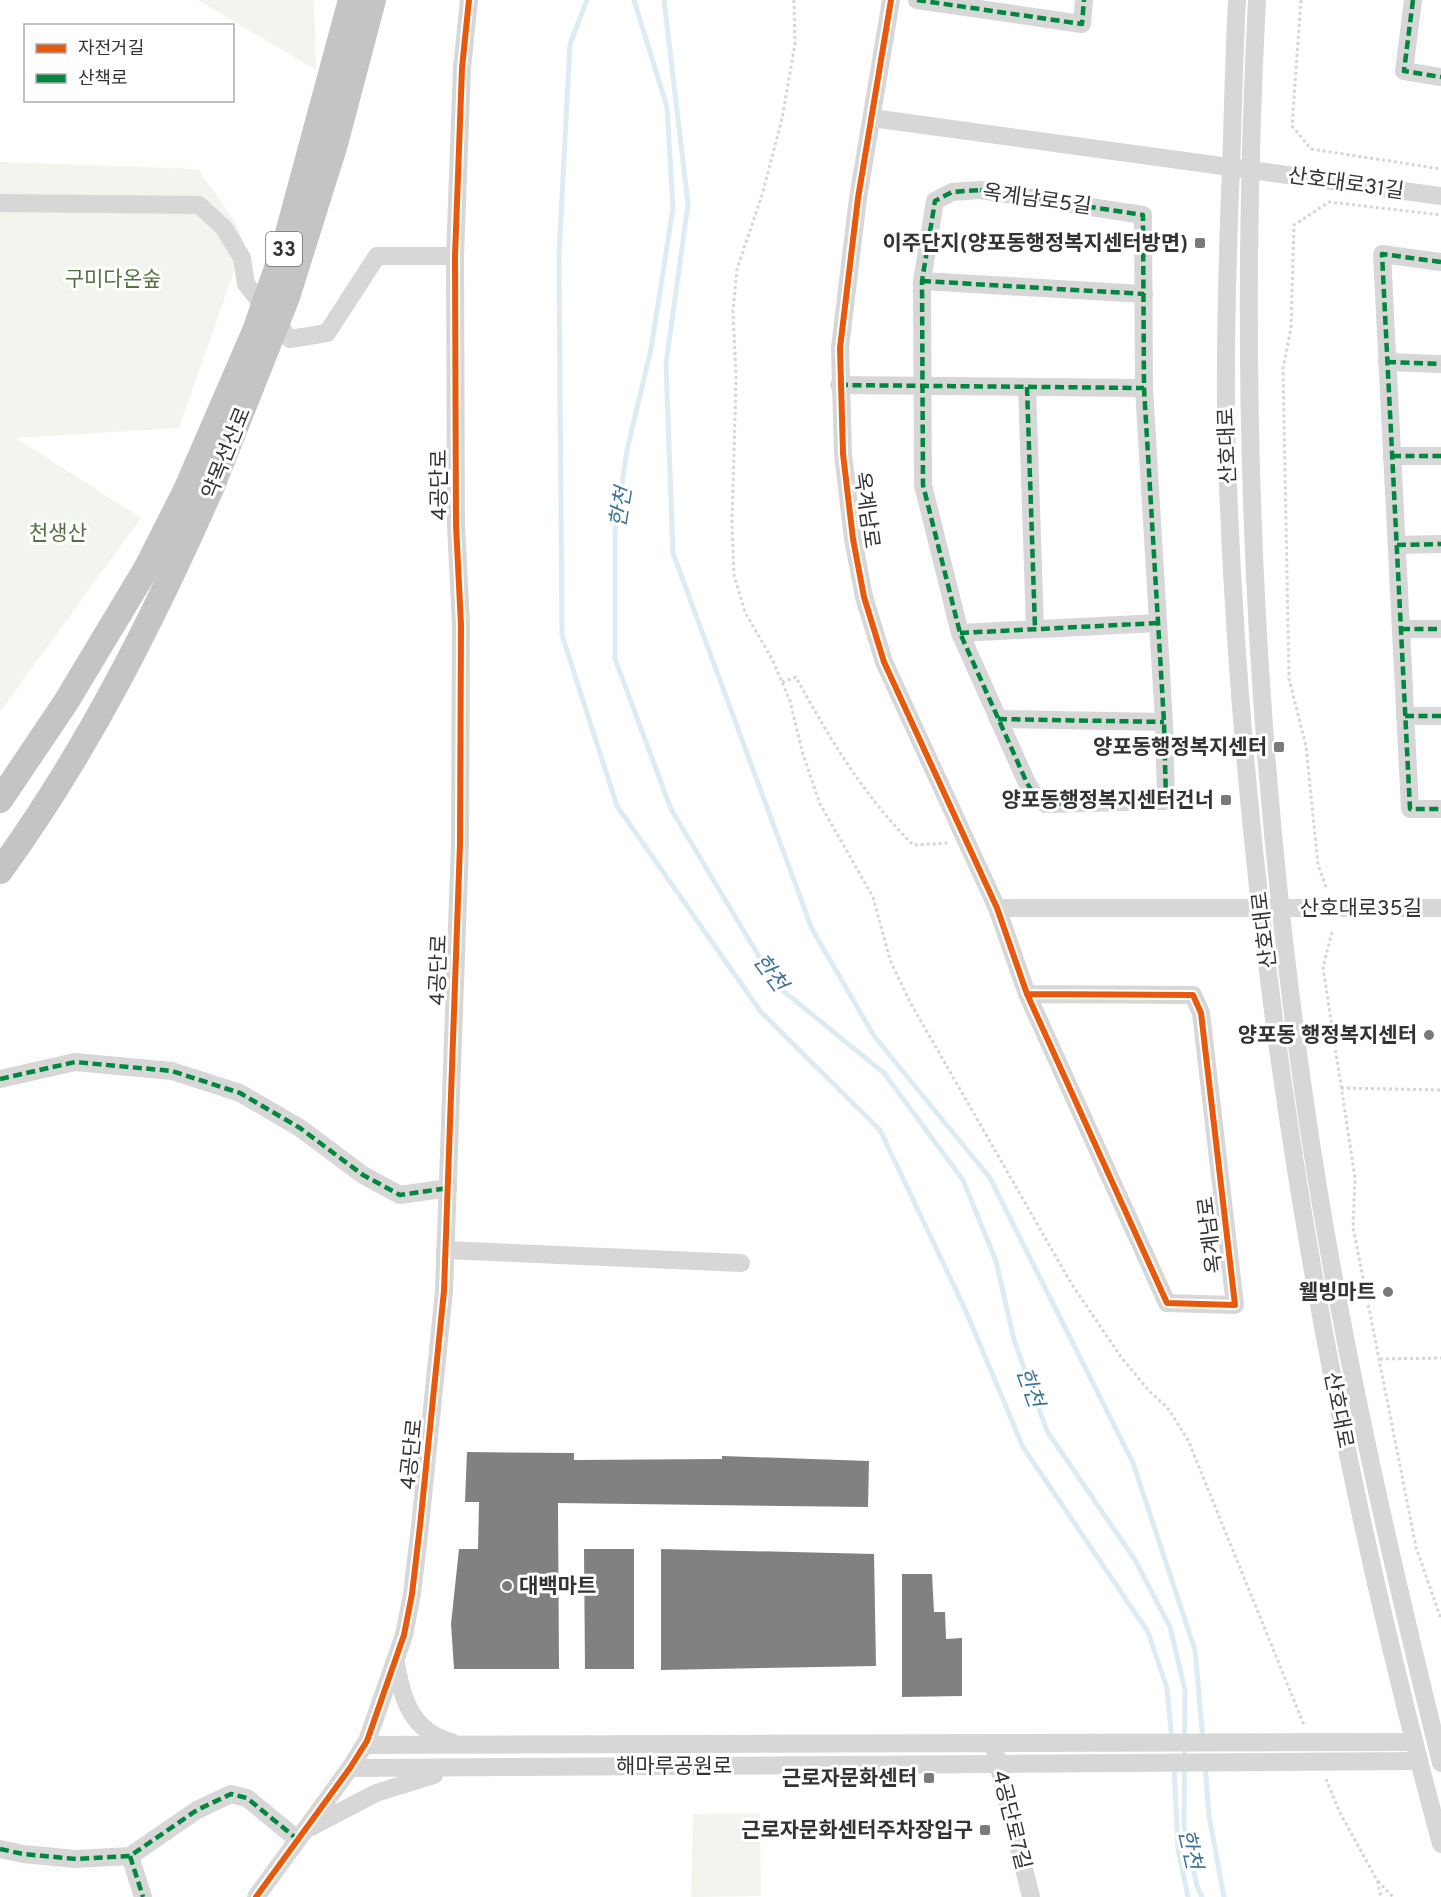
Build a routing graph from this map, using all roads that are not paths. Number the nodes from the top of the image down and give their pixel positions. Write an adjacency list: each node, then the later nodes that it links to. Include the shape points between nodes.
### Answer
1 (351, 0): 31 (highway, 약목선산로 / 33, bridge, via 284,248)
2 (373, 0): 31 (highway, 약목선산로 / 33, bridge, via 335,144 287,297)
3 (468, 0): 19 (street, 4공단로)
4 (891, 0): 14 (street, 옥계남로)
5 (917, 0): 6 (street, via 1082,24)
6 (1084, 0)
7 (1224, 0): 15 (street, via 1224,114)
8 (1237, 0): 15 (street, 산호대로)
9 (1257, 0): 12 (street, 산호대로)
10 (1270, 0): 12 (street)
11 (1413, 0): 13 (street, via 1404,71)
12 (1254, 48): 16 (street, 산호대로)
13 (1441, 77)
14 (872, 118): 15 (street, 산호대로31길); 25 (street, 옥계남로, via 848,266)
15 (1231, 166): 16 (street, 산호대로31길); 47 (street, 산호대로, via 1225,340 1227,459)
16 (1250, 170): 17 (street, 산호대로31길); 48 (street, 산호대로, via 1254,547)
17 (1441, 196)
18 (0, 203): 19 (street, via 199,206 224,228 242,258 246,284 290,339 327,333 377,256)
19 (455, 256): 52 (street, 4공단로, via 460,844)
20 (1441, 262): 23 (street, via 1382,254)
21 (922, 281): 22 (street); 22 (street, 옥계남로5길, via 935,201 952,192 980,190 1143,215); 26 (street, 옥계남로5길)
22 (1144, 294): 28 (street, 옥계남로5길)
23 (1387, 362): 24 (street); 29 (street)
24 (1441, 364)
25 (839, 385): 26 (street); 46 (street, 옥계남로, via 844,465 864,597 884,662)
26 (923, 386): 27 (street); 38 (street, 옥계남로5길, via 923,485)
27 (1027, 387): 28 (street); 35 (street)
28 (1144, 388): 34 (street, 옥계남로5길)
29 (1392, 456): 30 (street); 32 (street)
30 (1441, 456)
31 (200, 487): 43 (highway, 약목선산로 / 33, via 73,692); 45 (highway, 약목선산로 / 33, via 155,610 81,750)
32 (1397, 544): 33 (street); 36 (street)
33 (1441, 544)
34 (1158, 623): 35 (street); 42 (street, 옥계남로5길)
35 (1035, 628): 38 (street)
36 (1401, 629): 37 (street); 39 (street)
37 (1441, 629)
38 (960, 633): 41 (street, 옥계남로5길)
39 (1405, 716): 40 (street); 44 (street, via 1410,809)
40 (1441, 716)
41 (998, 719): 42 (street); 42 (street, 옥계남로5길, via 1027,783 1036,798 1046,804 1166,801)
42 (1164, 722)
43 (0, 800)
44 (1441, 809)
45 (0, 871)
46 (997, 908): 47 (street); 50 (street, 옥계남로)
47 (1260, 908): 48 (street); 56 (street, 산호대로, via 1280,1072 1342,1431)
48 (1280, 908): 49 (street, 산호대로35길); 57 (street, 산호대로, via 1328,1246 1407,1623)
49 (1441, 908)
50 (1027, 994): 50 (street, 옥계남로, via 1193,995 1201,1013 1235,1305 1167,1303)
51 (0, 1079): 52 (street, via 75,1062 172,1071 240,1093 300,1128 363,1175 400,1195)
52 (448, 1188): 53 (street, 4공단로)
53 (445, 1250): 54 (street); 55 (street, 4공단로, via 412,1594)
54 (741, 1263)
55 (395, 1661): 59 (street, 4공단로); 60 (street, via 401,1690 420,1726 436,1737)
56 (1414, 1742): 57 (street); 58 (street, 해마루공원로, bridge); 61 (street, 산호대로)
57 (1438, 1742): 62 (street, 산호대로)
58 (993, 1743): 60 (street, 해마루공원로); 63 (street, 4공단로7길)
59 (364, 1745): 60 (street, 해마루공원로); 65 (street, 4공단로)
60 (465, 1745)
61 (1419, 1761): 62 (street); 63 (street, 해마루공원로, bridge); 67 (street, 산호대로)
62 (1441, 1762)
63 (998, 1764): 64 (street, 해마루공원로); 72 (street, 4공단로7길)
64 (461, 1767): 65 (street, 해마루공원로); 66 (street, via 376,1793)
65 (350, 1768): 66 (street, 4공단로)
66 (301, 1835): 69 (street, via 247,1798 231,1794 197,1810); 71 (street, 4공단로)
67 (1441, 1844)
68 (0, 1849): 69 (street, via 76,1859)
69 (130, 1856): 70 (street)
70 (143, 1897)
71 (256, 1897)
72 (1031, 1897)

